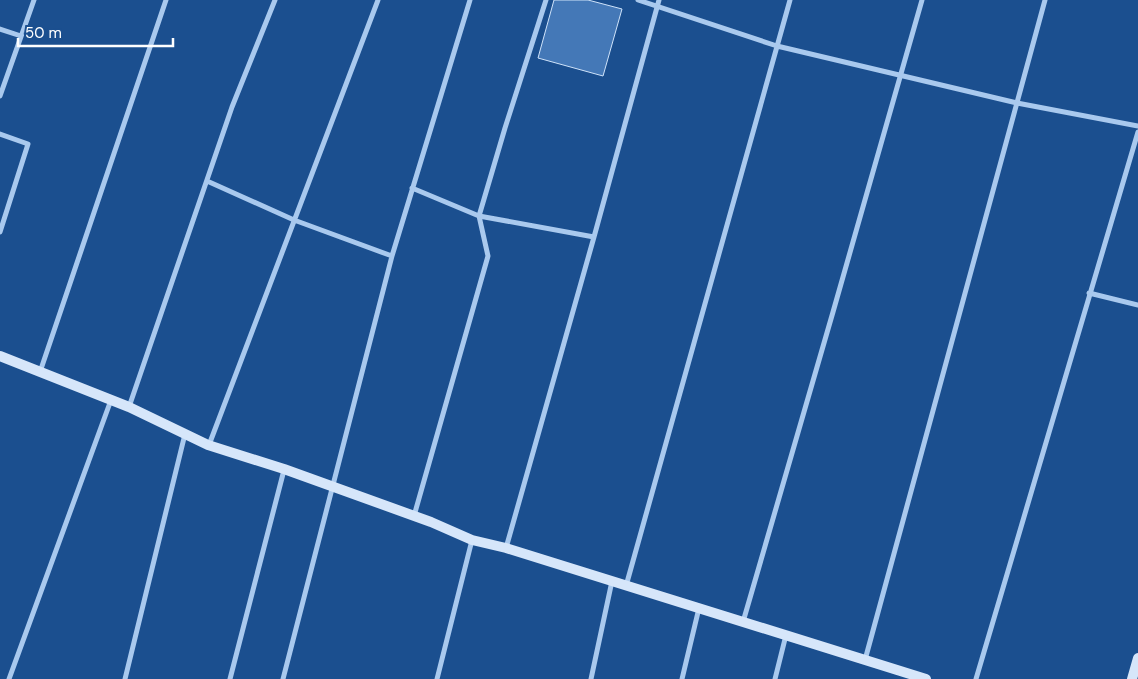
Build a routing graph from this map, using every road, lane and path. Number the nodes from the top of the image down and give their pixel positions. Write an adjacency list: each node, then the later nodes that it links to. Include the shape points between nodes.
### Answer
1 (34, 0): 13 (street)
2 (166, 0): 31 (street)
3 (275, 0): 21 (street)
4 (378, 0): 24 (street)
5 (470, 0): 22 (street)
6 (546, 0): 23 (street)
7 (638, 0): 11 (street)
8 (790, 0): 14 (street)
9 (922, 0): 15 (street)
10 (1045, 0): 17 (street)
11 (658, 3): 14 (street); 26 (street)
12 (0, 29): 13 (street)
13 (21, 36): 16 (street)
14 (777, 46): 15 (street); 42 (street)
15 (900, 76): 17 (street); 44 (street)
16 (0, 96)
17 (1017, 103): 18 (street); 47 (street)
18 (1138, 126)
19 (1138, 132): 28 (street)
20 (0, 134): 25 (street, via 28,144)
21 (207, 180): 24 (street); 33 (street)
22 (412, 188): 23 (street); 27 (street)
23 (479, 216): 26 (street); 38 (street, via 488,256)
24 (294, 220): 27 (street); 35 (street)
25 (0, 232)
26 (594, 238): 40 (street)
27 (392, 256): 37 (street)
28 (1089, 293): 29 (street); 58 (street)
29 (1138, 305)
30 (0, 356): 31 (main road)
31 (40, 372): 32 (main road)
32 (111, 400): 33 (main road); 49 (street)
33 (129, 407): 34 (main road)
34 (185, 434): 35 (main road); 50 (street)
35 (208, 445): 36 (main road)
36 (284, 469): 37 (main road); 51 (street)
37 (333, 488): 38 (main road); 52 (street)
38 (414, 516): 39 (main road)
39 (472, 540): 40 (main road); 53 (street)
40 (506, 548): 41 (main road)
41 (612, 581): 42 (main road); 54 (street)
42 (626, 586): 43 (main road)
43 (699, 608): 44 (main road); 55 (street)
44 (743, 622): 45 (main road)
45 (786, 635): 47 (main road); 56 (street)
46 (1138, 658): 48 (main road)
47 (865, 660): 57 (main road)
48 (1134, 678)
49 (9, 679)
50 (125, 679)
51 (230, 679)
52 (283, 679)
53 (437, 679)
54 (591, 679)
55 (682, 679)
56 (775, 679)
57 (926, 679)
58 (976, 679)

